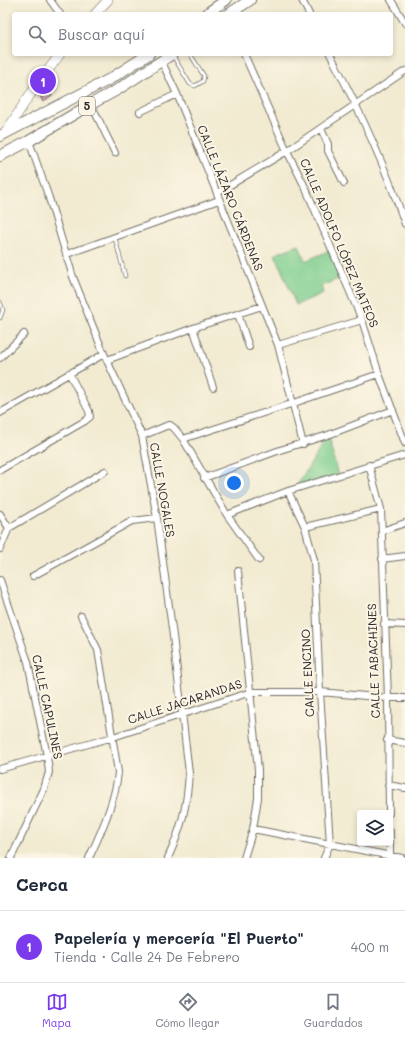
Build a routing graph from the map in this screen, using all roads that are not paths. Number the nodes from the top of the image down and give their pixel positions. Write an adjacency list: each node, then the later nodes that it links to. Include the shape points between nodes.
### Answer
1 (50, 0): 7 (street)
2 (226, 0): 9 (main road)
3 (250, 0): 10 (main road)
4 (302, 0): 11 (street)
5 (391, 0): 12 (street)
6 (103, 3): 8 (street)
7 (59, 12)
8 (96, 12)
9 (209, 12)
10 (233, 12)
11 (308, 12)
12 (405, 23)
13 (59, 56): 27 (street)
14 (146, 56): 27 (main road, 5, via 110,79)
15 (168, 56): 20 (main road, 5)
16 (173, 56): 17 (lane, via 190,84 195,86 204,79)
17 (191, 56)
18 (245, 56): 29 (street, CALLE ADOLFO LÓPEZ MATEOS)
19 (331, 56): 23 (street)
20 (161, 60): 22 (street, CALLE LÁZARO CÁRDENAS); 24 (main road, 5)
21 (405, 70): 23 (street)
22 (177, 94): 25 (street); 33 (street, CALLE LÁZARO CÁRDENAS)
23 (356, 103): 26 (street); 35 (street)
24 (91, 104): 28 (main road, 5); 30 (street)
25 (140, 112)
26 (320, 129): 29 (street); 32 (street)
27 (3, 134)
28 (29, 141): 31 (main road, 5); 37 (street, CALLE NOGALES)
29 (287, 152): 33 (street); 43 (street, CALLE ADOLFO LÓPEZ MATEOS, via 306,189)
30 (115, 153)
31 (0, 156)
32 (344, 183)
33 (217, 193): 34 (street, CALLE LÁZARO CÁRDENAS)
34 (219, 200): 36 (street); 40 (street, CALLE LÁZARO CÁRDENAS)
35 (405, 224)
36 (115, 238): 37 (street); 38 (lane)
37 (67, 254): 48 (street, CALLE NOGALES, via 73,277)
38 (125, 276)
39 (0, 302): 42 (lane)
40 (262, 306): 41 (street); 46 (street, CALLE LÁZARO CÁRDENAS)
41 (238, 314): 44 (street); 47 (street)
42 (0, 318)
43 (362, 320): 46 (street); 52 (street, CALLE ADOLFO LÓPEZ MATEOS)
44 (193, 328): 50 (street); 53 (street)
45 (24, 334): 49 (street)
46 (278, 345): 54 (street, CALLE LÁZARO CÁRDENAS)
47 (249, 347)
48 (104, 354): 50 (street, CALLE NOGALES); 51 (street)
49 (0, 358)
50 (107, 360): 57 (street, CALLE NOGALES)
51 (69, 373): 56 (street); 63 (street, via 90,417)
52 (379, 374): 54 (street); 55 (street, CALLE ADOLFO LÓPEZ MATEOS)
53 (213, 387)
54 (294, 403): 58 (street); 60 (street, CALLE LÁZARO CÁRDENAS)
55 (393, 410): 59 (street, CALLE ADOLFO LÓPEZ MATEOS); 60 (street)
56 (0, 413)
57 (142, 436): 58 (street, via 170,425); 70 (street, CALLE NOGALES)
58 (182, 439): 65 (street)
59 (405, 443)
60 (303, 444): 65 (street)
61 (405, 455): 62 (street)
62 (369, 465): 66 (street); 67 (street, CALLE TABACHINES)
63 (0, 470)
64 (105, 470): 73 (street)
65 (204, 478): 69 (street)
66 (288, 491): 69 (street); 72 (street, CALLE ENCINO)
67 (381, 509): 72 (street); 74 (street, CALLE TABACHINES)
68 (0, 514): 73 (street)
69 (227, 515): 78 (street)
70 (157, 518): 80 (street, via 132,521); 89 (street, CALLE NOGALES)
71 (405, 523): 74 (street)
72 (305, 527): 86 (street, CALLE ENCINO, via 314,560)
73 (9, 528): 75 (street)
74 (382, 531): 77 (street, CALLE TABACHINES)
75 (0, 549)
76 (405, 556): 77 (street)
77 (382, 559): 83 (street, CALLE TABACHINES)
78 (259, 560)
79 (238, 571): 85 (street)
80 (33, 576)
81 (0, 580): 93 (street, CALLE CAPULINES, via 28,662)
82 (81, 616): 90 (street, via 98,650)
83 (384, 624): 84 (street); 87 (street, CALLE TABACHINES)
84 (405, 625)
85 (251, 692): 86 (street, CALLE JACARANDAS); 89 (street, CALLE JACARANDAS); 98 (street, via 258,770 258,798)
86 (320, 692): 87 (street, CALLE JACARANDAS); 99 (street, CALLE ENCINO)
87 (388, 698): 88 (street, CALLE JACARANDAS); 91 (street, CALLE TABACHINES)
88 (405, 698)
89 (182, 714): 90 (street, CALLE JACARANDAS); 104 (street, CALLE NOGALES, via 189,773 188,796 183,819)
90 (113, 737): 93 (street, CALLE JACARANDAS); 103 (street, via 118,772 117,786)
91 (387, 740): 92 (street); 95 (street, CALLE TABACHINES)
92 (405, 743)
93 (47, 756): 94 (street, CALLE JACARANDAS); 102 (street, CALLE CAPULINES, via 49,772 44,790)
94 (0, 769)
95 (388, 785): 96 (street); 97 (street, CALLE TABACHINES)
96 (405, 788)
97 (389, 810)
98 (252, 829): 99 (street); 105 (street)
99 (330, 844): 101 (street); 106 (street, CALLE ENCINO)
100 (391, 846): 101 (street)
101 (391, 857): 107 (street)
102 (11, 858)
103 (89, 858)
104 (168, 858)
105 (244, 858)
106 (324, 858)
107 (402, 858)

